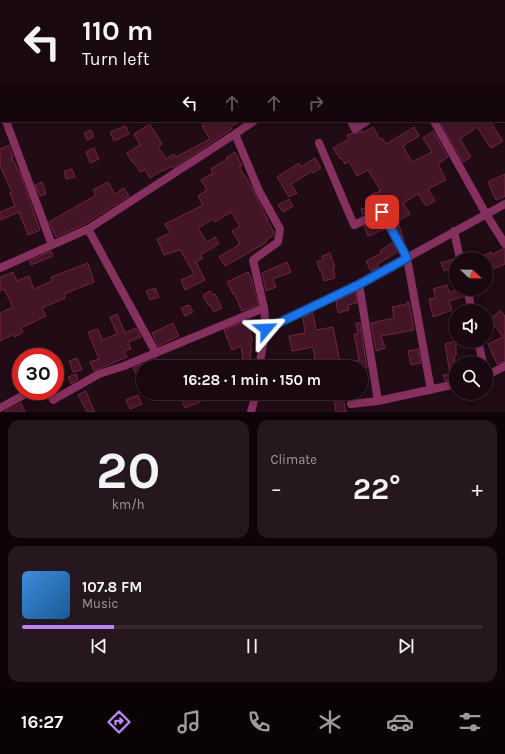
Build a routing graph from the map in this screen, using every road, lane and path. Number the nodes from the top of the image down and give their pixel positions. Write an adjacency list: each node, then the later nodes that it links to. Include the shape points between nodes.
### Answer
1 (6, 122): 13 (street)
2 (253, 122): 6 (street)
3 (352, 122): 4 (street, via 355,129)
4 (366, 122)
5 (435, 122): 9 (street)
6 (235, 134): 10 (street); 18 (street, via 280,229 278,242 253,260)
7 (319, 143): 15 (street, via 354,225 382,212)
8 (505, 204): 9 (street)
9 (486, 214): 11 (street); 12 (street)
10 (88, 229): 13 (street); 20 (street)
11 (454, 231): 14 (street); 15 (street)
12 (505, 244)
13 (52, 245): 16 (street)
14 (458, 252)
15 (407, 258): 17 (street); 25 (street)
16 (0, 268)
17 (360, 284): 19 (street); 29 (street)
18 (264, 308): 19 (street); 20 (street)
19 (266, 329): 21 (street)
20 (156, 353): 26 (street, via 99,374)
21 (260, 360)
22 (505, 366): 23 (street)
23 (493, 372)
24 (449, 386): 25 (street)
25 (431, 390): 29 (street)
26 (64, 394)
27 (15, 400): 31 (street)
28 (254, 400): 32 (street)
29 (378, 401): 30 (street)
30 (351, 404)
31 (0, 408)
32 (251, 412)

